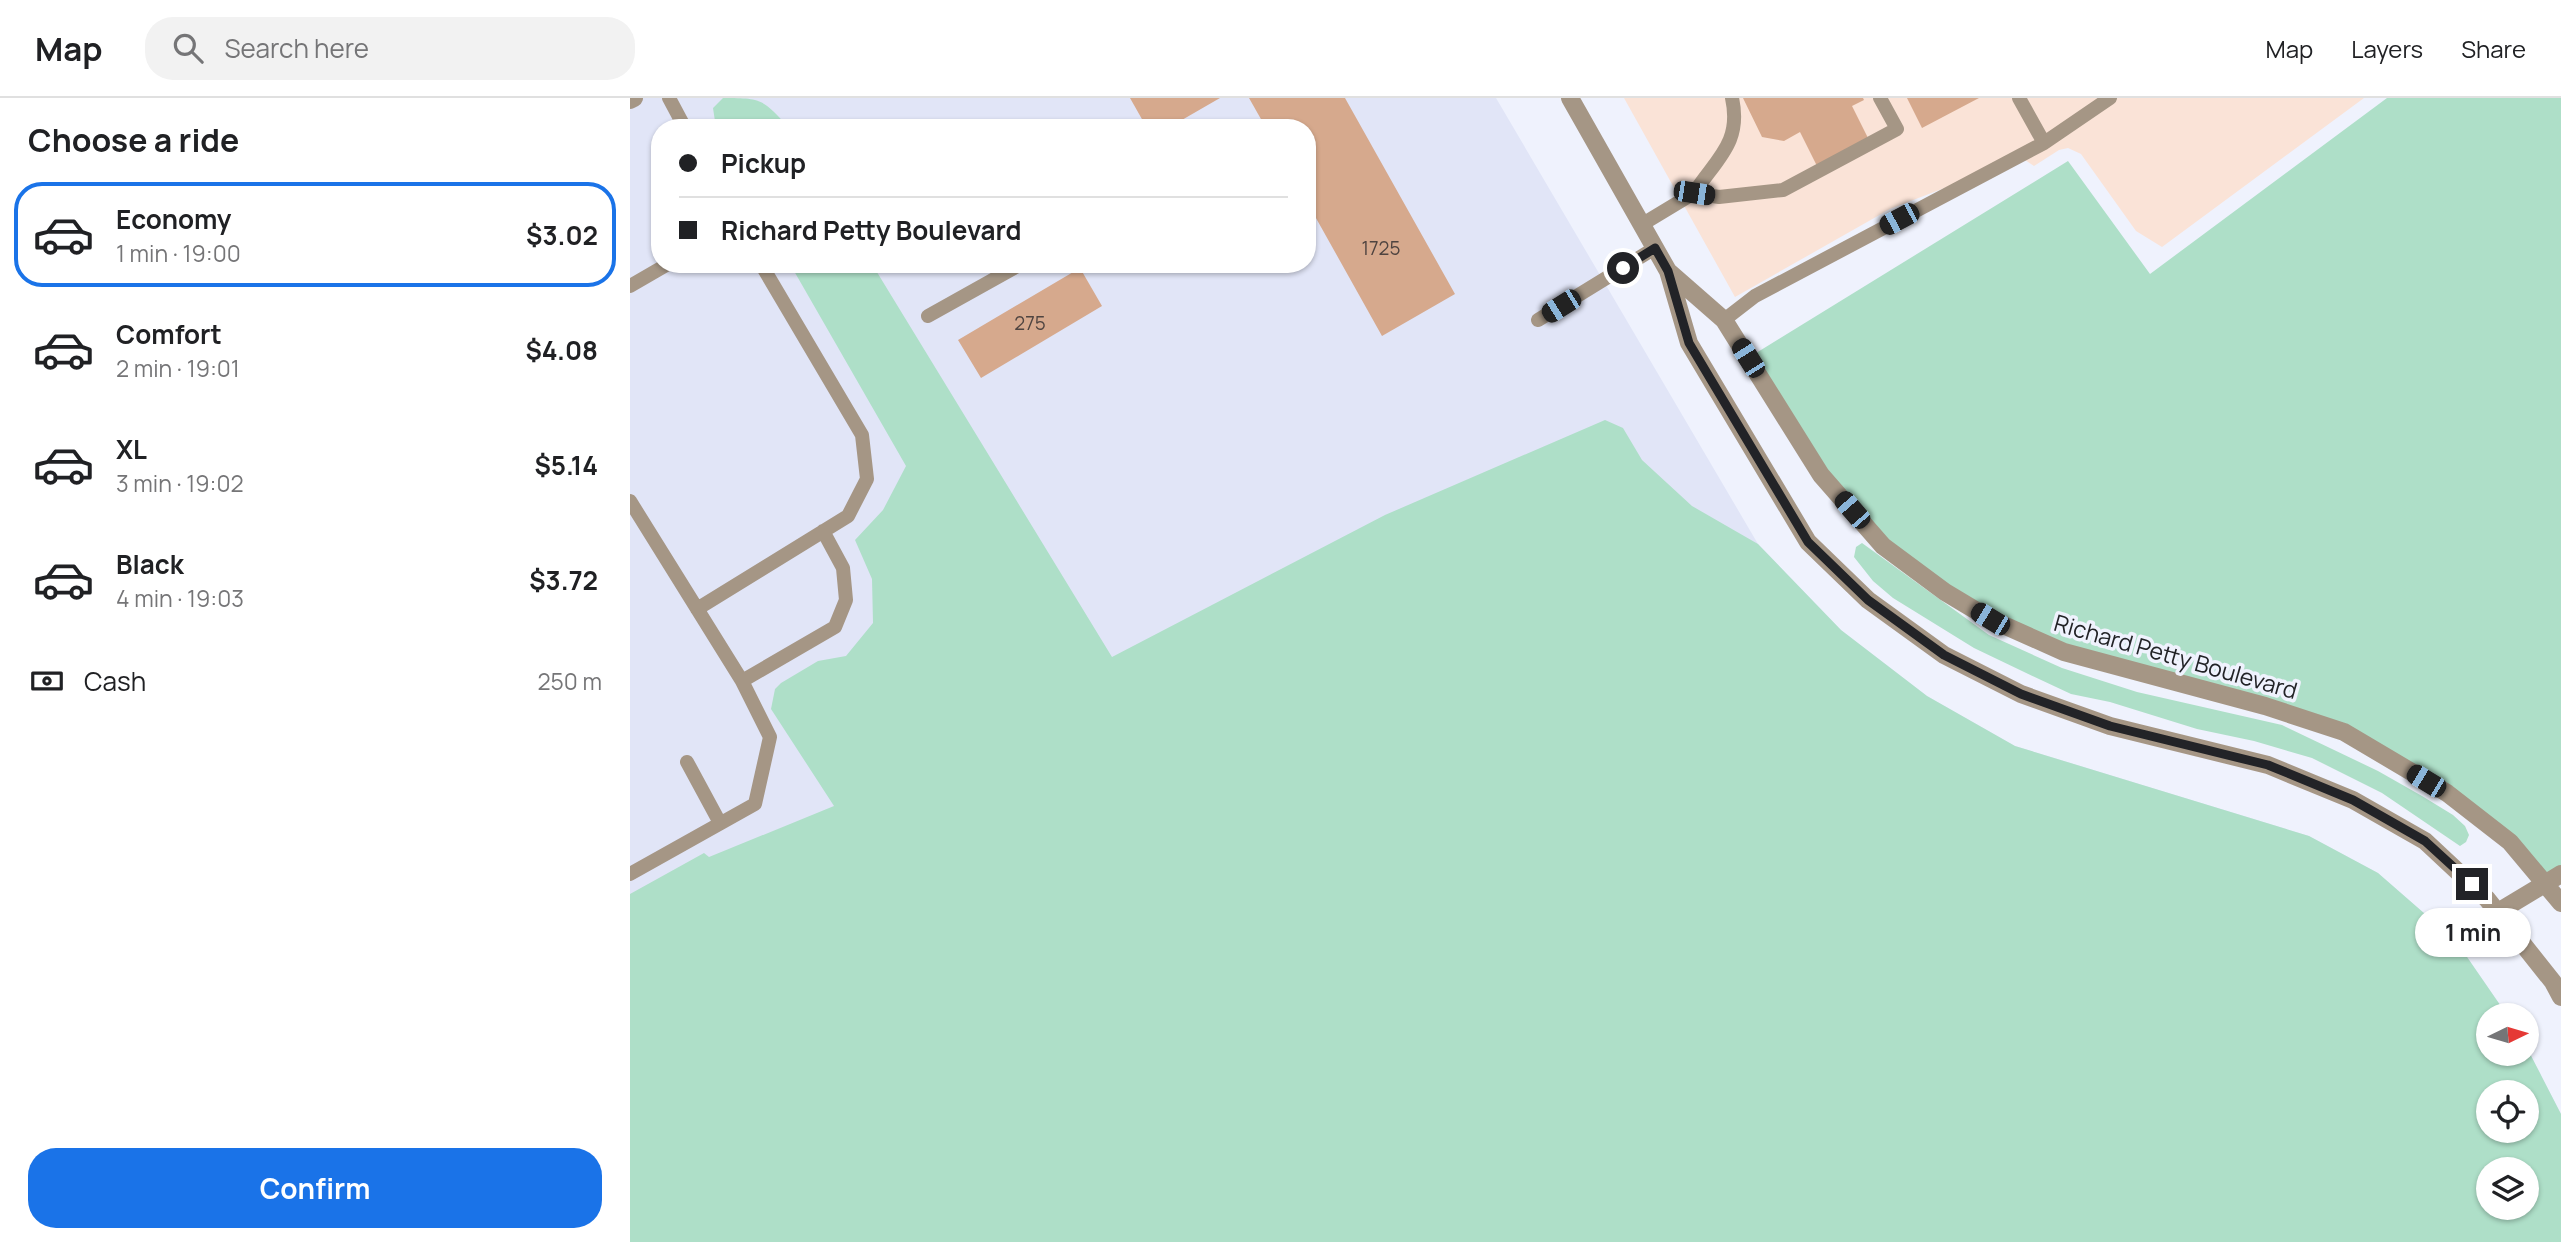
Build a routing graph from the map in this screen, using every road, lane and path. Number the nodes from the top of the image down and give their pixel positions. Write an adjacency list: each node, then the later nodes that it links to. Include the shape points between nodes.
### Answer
1 (668, 98): 7 (lane)
2 (1570, 98): 10 (street, Richard Petty Boulevard)
3 (1732, 98): 9 (lane, via 1736,116 1733,135)
4 (1880, 98): 9 (lane, via 1897,129 1783,190 1719,197)
5 (2019, 98): 8 (lane)
6 (2110, 98): 8 (lane)
7 (680, 119)
8 (2044, 143): 19 (lane, via 1755,296)
9 (1694, 193): 10 (lane)
10 (1642, 225): 11 (street, Richard Petty Boulevard)
11 (1655, 248): 12 (street, Richard Petty Boulevard); 18 (lane)
12 (1668, 271): 19 (street, Richard Petty Boulevard); 30 (street, Richard Petty Boulevard, via 1689,343 1808,542 1868,600 1944,655 2021,694 2110,726 2268,765 2353,800 2425,841)
13 (652, 273): 16 (lane)
14 (766, 273): 21 (lane, via 862,435 867,479 848,516)
15 (1005, 273): 17 (lane)
16 (630, 286)
17 (928, 316)
18 (1538, 320)
19 (1724, 320): 28 (street, Richard Petty Boulevard, via 1821,475 1883,545 1945,592 1990,619 2064,652 2344,732 2447,793 2510,842)
20 (630, 501): 22 (lane)
21 (823, 531): 22 (lane); 23 (lane, via 843,568 846,600 835,627)
22 (696, 609): 23 (lane)
23 (742, 681): 25 (lane, via 770,737 755,804)
24 (687, 762): 25 (lane)
25 (720, 823): 26 (lane)
26 (630, 874)
27 (2561, 874): 28 (street)
28 (2545, 883): 29 (street, Richard Petty Boulevard); 30 (street)
29 (2561, 903)
30 (2498, 912): 31 (street, Richard Petty Boulevard)
31 (2561, 997)

